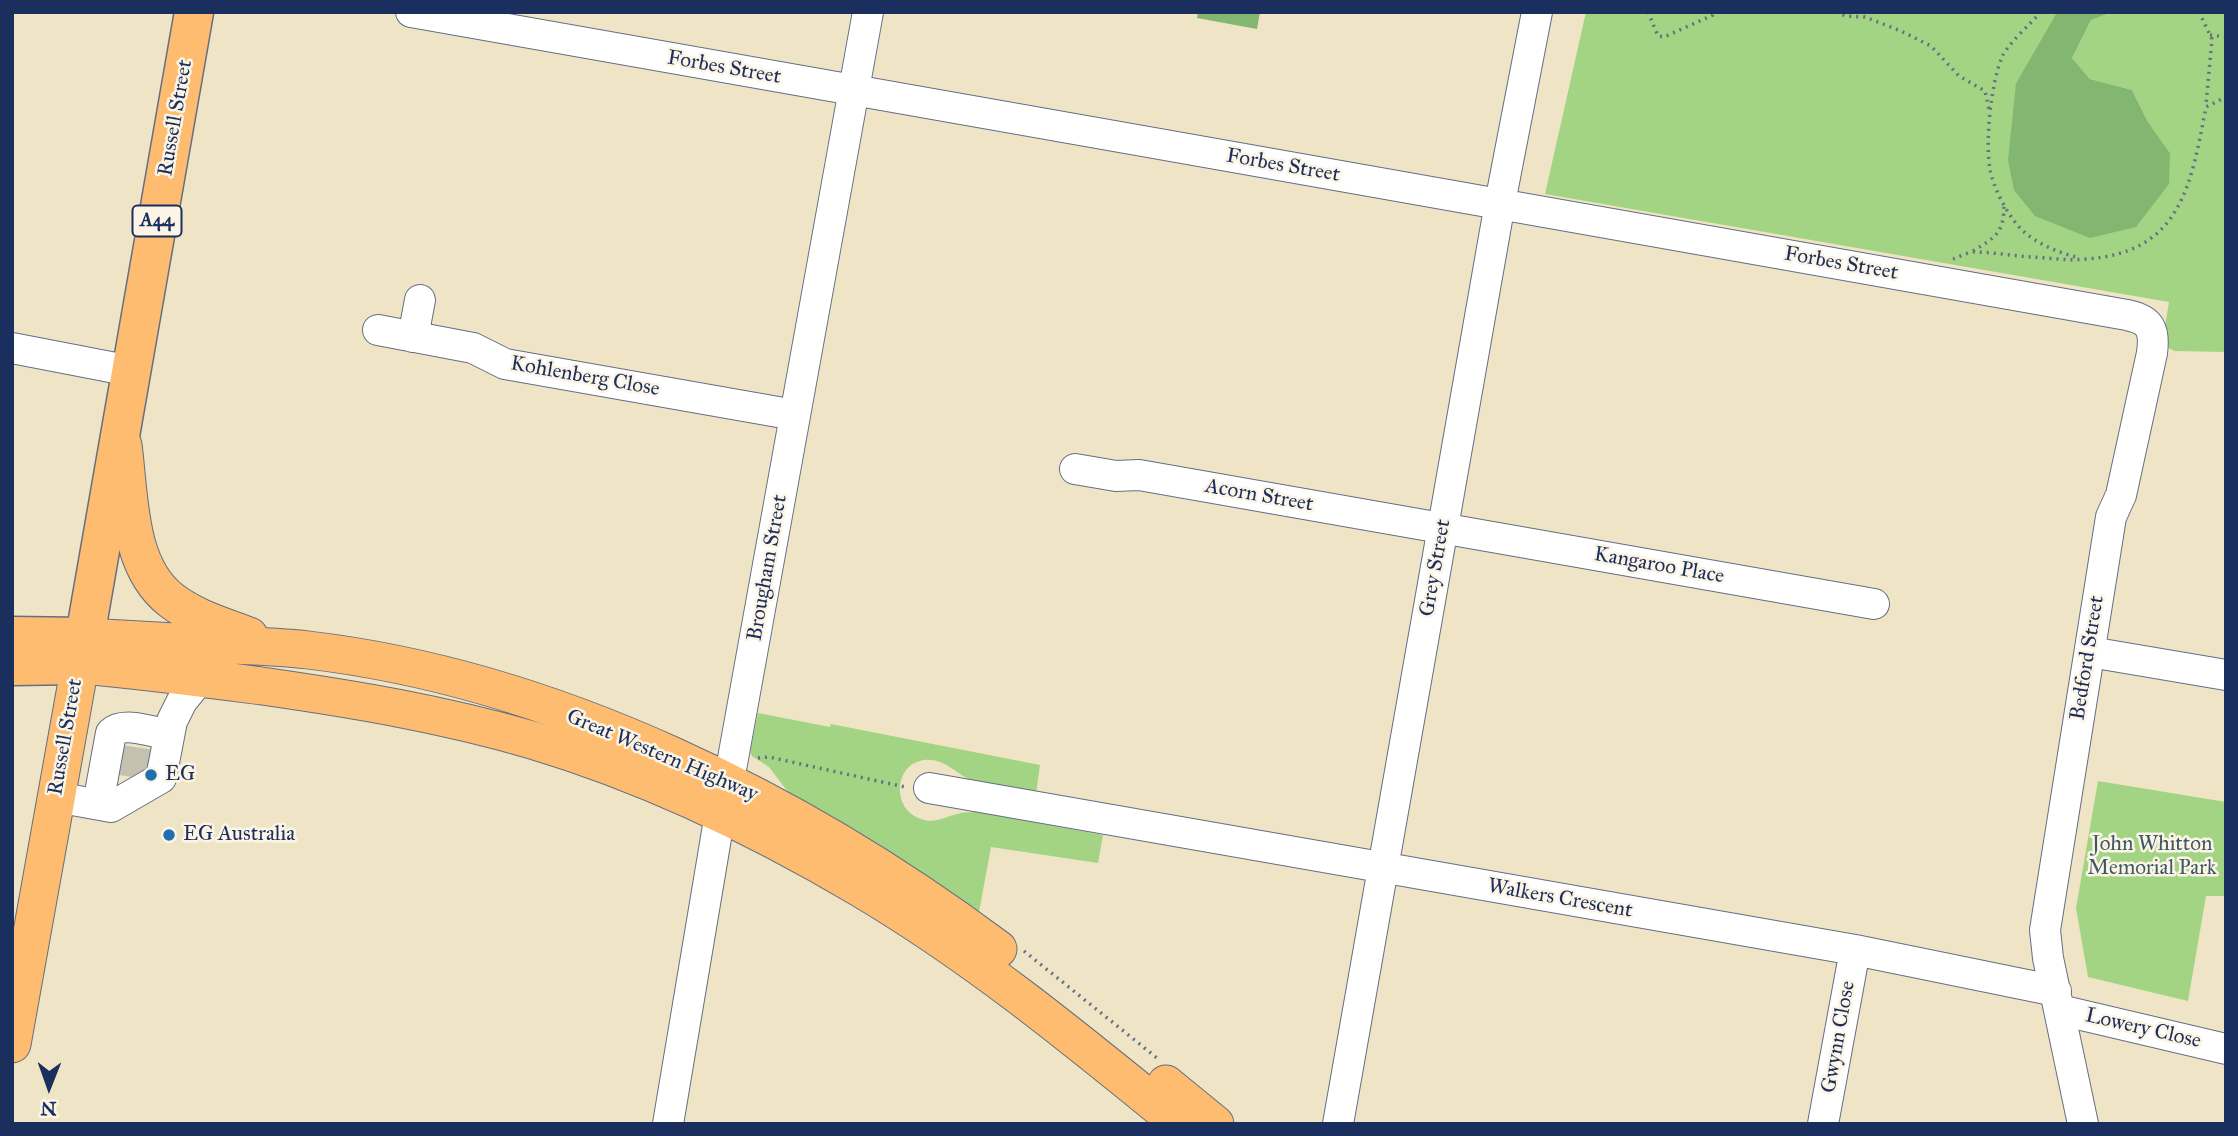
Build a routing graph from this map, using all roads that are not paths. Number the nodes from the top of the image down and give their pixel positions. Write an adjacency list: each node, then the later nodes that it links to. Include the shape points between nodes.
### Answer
1 (194, 12): 13 (highway, Russell Street / A44)
2 (411, 12): 5 (street, Forbes Street)
3 (868, 12): 6 (street, Brougham Street)
4 (1537, 12): 7 (street, Grey Street)
5 (471, 18): 6 (street, Forbes Street)
6 (852, 92): 7 (street, Forbes Street); 14 (street, Brougham Street)
7 (1500, 203): 9 (street, Forbes Street, via 2137,317); 17 (street, Grey Street)
8 (420, 300): 11 (street)
9 (2151, 328): 22 (street, Bedford Street, via 2152,353 2121,495 2111,517)
10 (378, 330): 11 (street, Kohlenberg Close)
11 (413, 337): 14 (street, Kohlenberg Close, via 473,348 505,364)
12 (12, 348): 13 (street)
13 (131, 371): 15 (highway, Russell Street / A44)
14 (795, 415): 27 (street, Brougham Street)
15 (121, 430): 20 (main road, Russell Street, via 136,544 151,579 187,611); 21 (highway, Russell Street / A44)
16 (1075, 469): 17 (street, Acorn Street, via 1139,475)
17 (1443, 527): 18 (street, Kangaroo Place); 31 (street, Grey Street)
18 (1874, 604)
19 (12, 636): 21 (highway, Great Western Highway)
20 (278, 648): 21 (main road, Great Western Highway); 27 (main road, Great Western Highway, via 362,658 510,695 628,737)
21 (83, 651): 23 (highway, Great Western Highway); 25 (main road, Great Western Highway); 29 (main road, Russell Street)
22 (2090, 652): 24 (street); 33 (street, Bedford Street, via 2046,916 2046,943)
23 (12, 666)
24 (2226, 676)
25 (201, 678): 26 (street, via 178,707); 27 (main road, Great Western Highway, via 373,702 468,723 642,779)
26 (169, 735): 30 (street, via 161,778 130,787 111,807); 30 (street, via 139,737 122,727 114,730)
27 (732, 785): 36 (street, Brougham Street); 37 (main road, Great Western Highway, via 862,889 1037,1008); 38 (main road, Great Western Highway, via 817,829 914,888 1043,983)
28 (929, 788): 31 (street, Walkers Crescent)
29 (55, 797): 30 (street); 34 (main road, Russell Street)
30 (98, 804)
31 (1383, 868): 32 (street, Walkers Crescent); 39 (street, Grey Street)
32 (1855, 950): 33 (street, Walkers Crescent); 40 (street, Gwynn Close)
33 (2058, 1001): 35 (street, Lowery Close); 41 (street)
34 (12, 1044)
35 (2226, 1049)
36 (668, 1124)
37 (1180, 1124)
38 (1215, 1124)
39 (1338, 1124)
40 (1823, 1124)
41 (2083, 1124)

